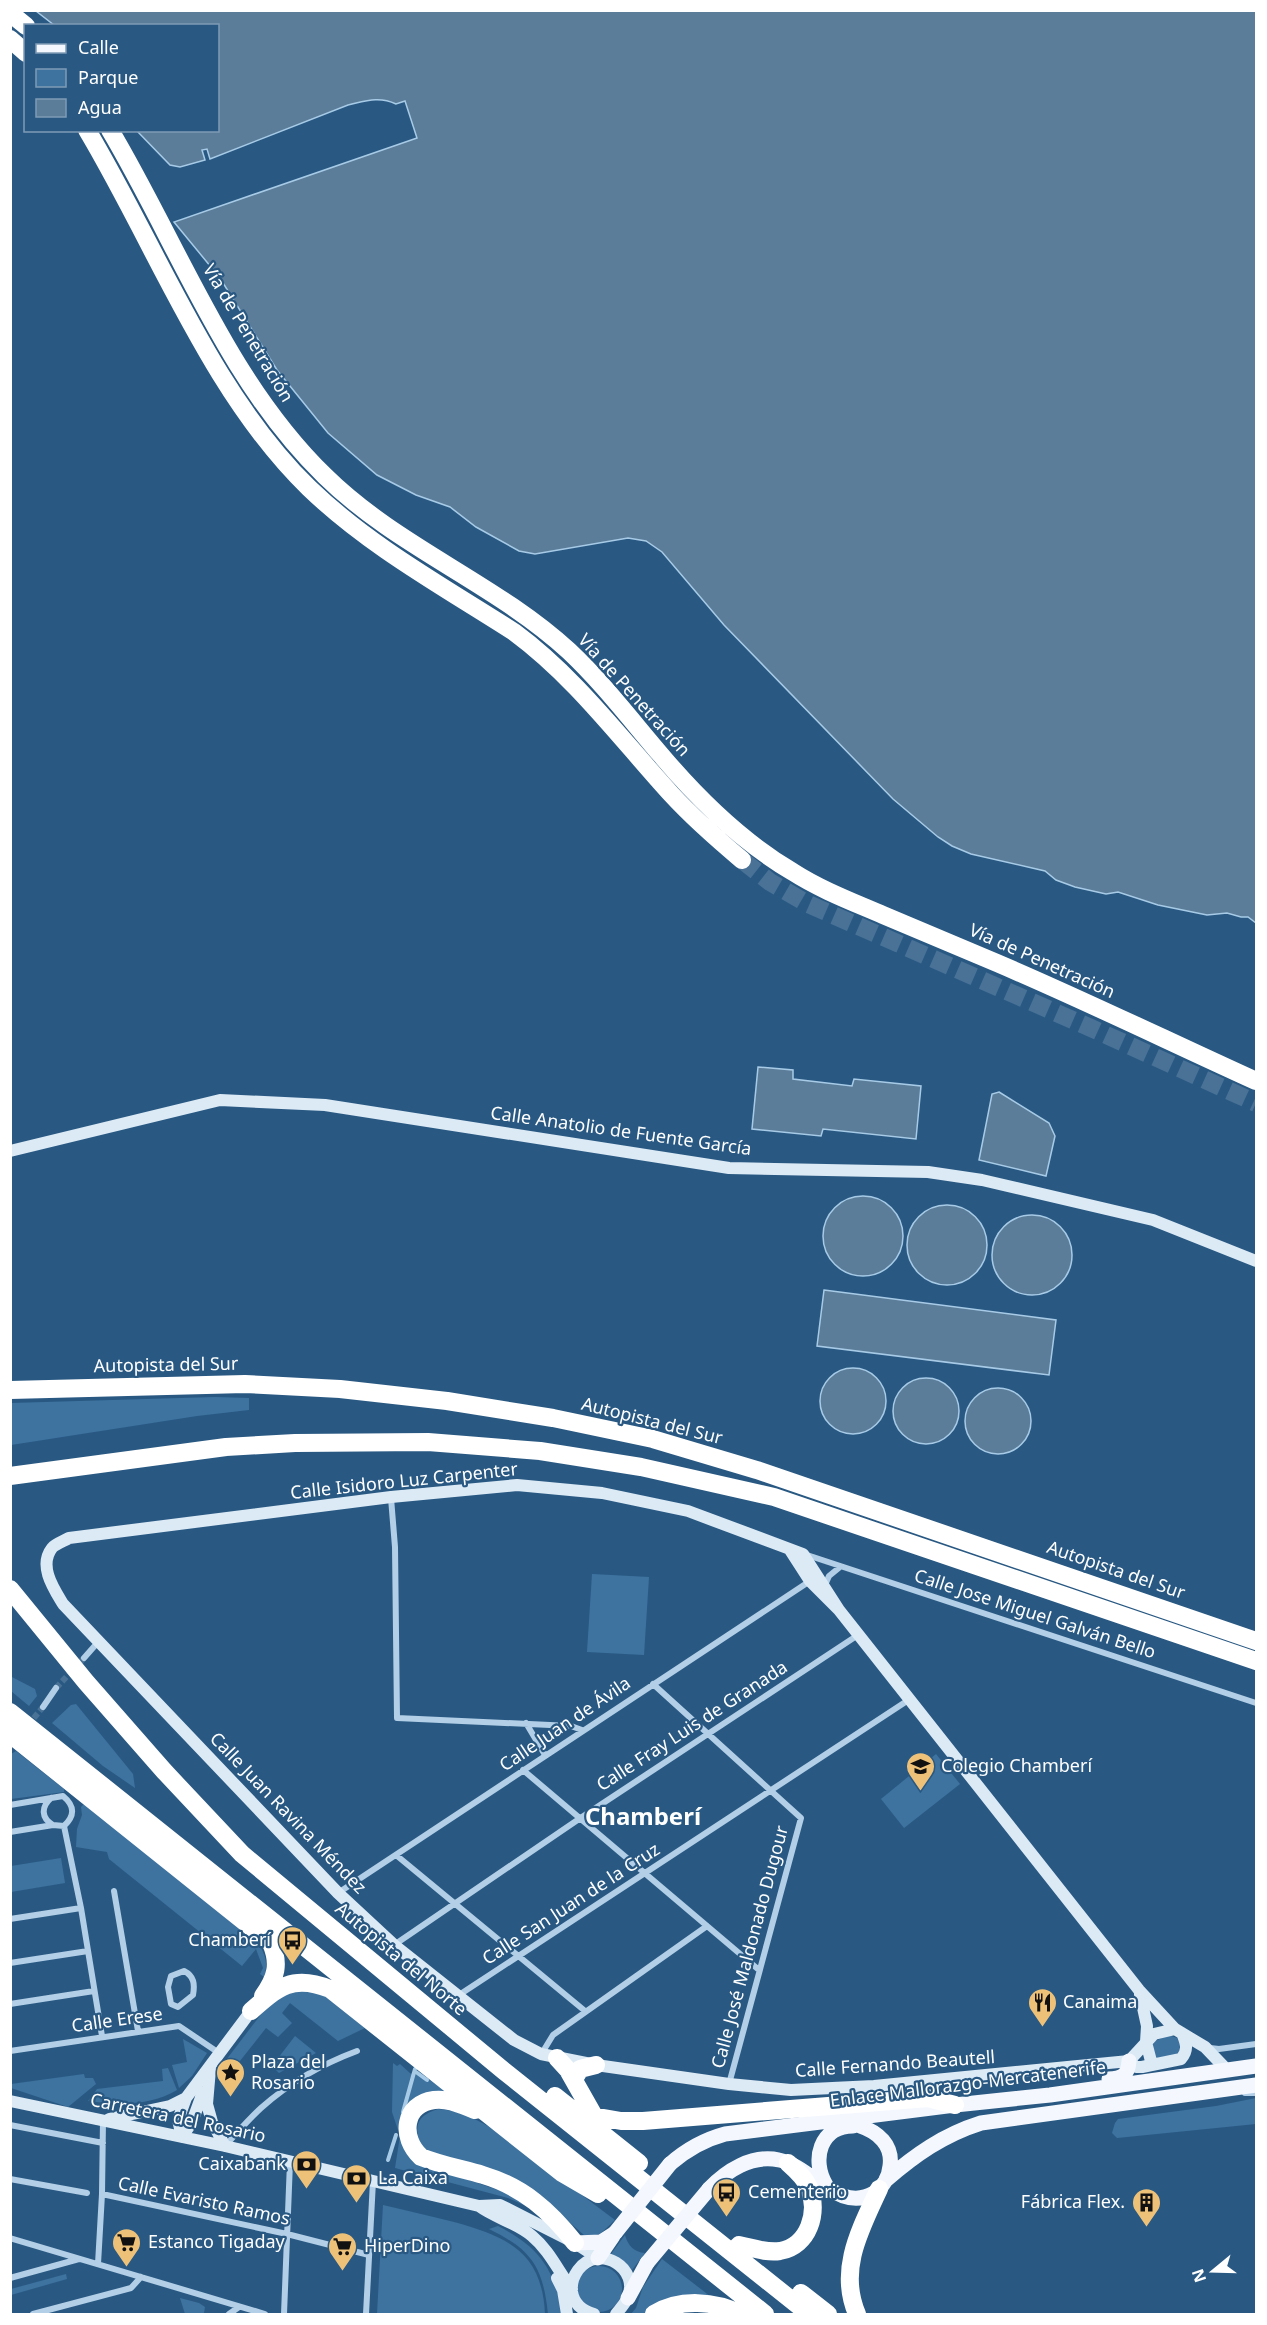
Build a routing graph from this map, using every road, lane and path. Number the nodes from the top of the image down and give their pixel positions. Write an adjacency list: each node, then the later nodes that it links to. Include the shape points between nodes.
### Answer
1 (10, 13): 2 (highway)
2 (24, 24)
3 (10, 39): 4 (highway)
4 (24, 51)
5 (88, 132): 7 (highway, Vía de Penetración, via 219,370 286,464 354,527 538,650 684,808)
6 (111, 132): 8 (highway, Vía de Penetración, via 235,360 305,456 364,511 545,631 592,675 723,821 792,872 852,902 1047,985)
7 (742, 860)
8 (1257, 1082)
9 (10, 1151): 10 (street, Calle Anatolio de Fuente García, via 220,1100 325,1105 729,1168 928,1172 982,1180 1160,1222)
10 (1257, 1261)
11 (10, 1390): 24 (highway, Autopista del Sur, via 245,1384 340,1389 553,1418 653,1439 757,1470)
12 (10, 1476): 26 (highway, via 226,1447 295,1443 428,1442 540,1451 641,1467 774,1497)
13 (391, 1497): 14 (street, Calle Isidoro Luz Carpenter, via 69,1538); 15 (street, Calle Isidoro Luz Carpenter, via 517,1485 602,1493 688,1511); 33 (street, via 397,1718)
14 (52, 1547): 23 (street, Calle Juan Ravina Méndez, via 46,1560 50,1582 63,1604)
15 (790, 1550): 16 (street, Calle Isidoro Luz Carpenter); 18 (street)
16 (803, 1554): 17 (street, Calle Jose Miguel Galván Bello); 19 (street)
17 (840, 1567): 19 (street); 30 (street, Calle Jose Miguel Galván Bello)
18 (810, 1581): 21 (street); 27 (street, Calle Juan de Ávila)
19 (824, 1586): 21 (street)
20 (10, 1589): 84 (highway, Autopista del Norte, via 109,1709 242,1854)
21 (839, 1610): 22 (street)
22 (858, 1635): 29 (street); 35 (street, Calle Fray Luis de Granada)
23 (99, 1641): 25 (street); 49 (street, Calle Juan Ravina Méndez)
24 (1257, 1641)
25 (84, 1658)
26 (1257, 1660)
27 (653, 1684): 34 (street, Calle Juan de Ávila); 35 (street)
28 (56, 1688): 31 (street)
29 (910, 1698): 39 (street, Calle San Juan de la Cruz); 59 (street)
30 (1257, 1702)
31 (43, 1707)
32 (10, 1712): 76 (highway)
33 (526, 1723): 34 (street); 37 (street)
34 (582, 1730): 37 (street, Calle Juan de Ávila)
35 (708, 1733): 39 (street); 42 (street, Calle Fray Luis de Granada)
36 (10, 1734): 65 (highway, via 271,1943 276,1959 275,1977)
37 (545, 1755): 38 (street, Calle Juan de Ávila)
38 (523, 1770): 42 (street); 46 (street, Calle Juan de Ávila)
39 (772, 1790): 47 (street, Calle San Juan de la Cruz); 58 (street, Calle José Maldonado Dugour, via 801,1818)
40 (51, 1797): 41 (street); 43 (street, via 43,1812); 44 (street, via 63,1796 70,1802 73,1812)
41 (10, 1805)
42 (579, 1819): 47 (street); 50 (street, Calle Fray Luis de Granada)
43 (53, 1825): 44 (street); 45 (street)
44 (64, 1826): 51 (street)
45 (10, 1832)
46 (396, 1855): 49 (street, Calle Juan de Ávila); 50 (street)
47 (645, 1874): 53 (street); 56 (street, Calle San Juan de la Cruz)
48 (114, 1891): 67 (street)
49 (338, 1893): 54 (street, Calle Juan Ravina Méndez)
50 (454, 1903): 54 (street, Calle Fray Luis de Granada); 56 (street)
51 (81, 1908): 52 (street); 55 (street)
52 (10, 1919)
53 (707, 1926): 58 (street); 64 (street)
54 (394, 1945): 61 (street, Calle Juan Ravina Méndez)
55 (88, 1951): 57 (street); 60 (street)
56 (519, 1956): 61 (street, Calle San Juan de la Cruz); 64 (street)
57 (10, 1963)
58 (759, 1970): 86 (street, Calle José Maldonado Dugour)
59 (1139, 1990): 68 (street); 70 (street, via 1145,2012)
60 (94, 1991): 62 (street); 69 (street)
61 (459, 1995): 77 (street, Calle Juan Ravina Méndez, via 514,2040)
62 (10, 2004)
63 (178, 2007): 63 (street, via 193,1995 195,1986 184,1971 171,1976 169,1981 171,2004)
64 (585, 2010): 77 (street, via 553,2035)
65 (251, 2011): 66 (highway, via 282,1986 307,1983 330,1989); 75 (street)
66 (376, 2025): 76 (highway); 95 (highway)
67 (138, 2031): 69 (street, Calle Erese); 75 (street, Calle Erese, via 179,2026)
68 (1179, 2031): 70 (street, via 1154,2034); 72 (street); 80 (street, via 1187,2044 1186,2054 1181,2059)
69 (102, 2036): 73 (street, Calle Erese)
70 (1146, 2042): 78 (street); 80 (street)
71 (1257, 2043): 72 (street, via 1219,2049)
72 (1205, 2047): 83 (street)
73 (10, 2051)
74 (357, 2052): 105 (street, via 330,2061 268,2102)
75 (220, 2054): 82 (street)
76 (441, 2056): 115 (highway)
77 (549, 2056): 79 (street, Calle Fernando Beautell); 85 (highway)
78 (1130, 2061): 80 (street, Calle Fernando Beautell, via 1136,2067); 86 (street, Calle Fernando Beautell, via 816,2090); 90 (main road, via 1123,2078 1073,2083)
79 (596, 2065): 85 (highway, via 580,2069); 86 (street, Calle Fernando Beautell)
80 (1152, 2065)
81 (1257, 2066): 83 (main road, Enlace Mallorazgo-Mercatenerife)
82 (210, 2068): 91 (street); 102 (street, via 199,2106); 105 (street, via 207,2104)
83 (1227, 2070): 90 (main road, Enlace Mallorazgo-Mercatenerife)
84 (504, 2071): 94 (highway, via 526,2074); 142 (highway, Autopista del Norte)
85 (574, 2079): 96 (highway)
86 (729, 2084)
87 (1257, 2085): 88 (main road)
88 (1233, 2088): 89 (street, via 1245,2094); 111 (main road, via 981,2123 934,2142)
89 (1257, 2093)
90 (1050, 2095): 93 (main road, Enlace Mallorazgo-Mercatenerife)
91 (186, 2098): 97 (street, via 170,2106); 102 (street, via 178,2120)
92 (10, 2101): 97 (street, Carretera del Rosario)
93 (955, 2105): 96 (highway, via 928,2098 643,2121); 98 (main road, Enlace Mallorazgo-Mercatenerife); 100 (main road, via 930,2117)
94 (577, 2113): 96 (highway); 103 (highway)
95 (493, 2118): 115 (highway, via 562,2173); 120 (highway, via 456,2102 431,2100 414,2110 409,2119 408,2141 421,2157 523,2192 556,2218)
96 (595, 2118): 103 (highway)
97 (103, 2120): 102 (street, Carretera del Rosario); 104 (street)
98 (806, 2124): 101 (main road, via 825,2131); 117 (main road, Enlace Mallorazgo-Mercatenerife, bridge, via 725,2134 687,2149 670,2164)
99 (10, 2125): 104 (street)
100 (860, 2126): 101 (main road); 111 (main road, via 875,2132 887,2147 890,2167)
101 (838, 2129): 110 (main road, via 819,2151 820,2176)
102 (182, 2137): 105 (street, Carretera del Rosario)
103 (607, 2137): 121 (highway)
104 (103, 2143): 113 (street)
105 (225, 2146): 106 (street, Carretera del Rosario)
106 (290, 2161): 109 (street, Carretera del Rosario); 118 (street)
107 (788, 2163): 110 (main road); 121 (highway, via 809,2187 813,2199 814,2211 807,2230 795,2244 779,2251 764,2252); 130 (main road, bridge, via 771,2159 749,2162 720,2177 647,2263)
108 (10, 2179): 112 (street)
109 (373, 2181): 114 (street, Carretera del Rosario); 122 (street)
110 (826, 2185): 111 (main road, via 843,2197 855,2199 868,2196)
111 (882, 2185): 144 (highway, via 852,2252 849,2288)
112 (87, 2193)
113 (102, 2194): 118 (street, Calle Evaristo Ramos); 125 (street)
114 (478, 2206): 116 (street, Carretera del Rosario); 120 (street, Carretera del Rosario, via 500,2205)
115 (648, 2222): 141 (highway)
116 (515, 2226): 128 (street, Carretera del Rosario, via 543,2246); 136 (street, via 557,2278)
117 (615, 2233): 120 (main road, via 601,2242); 123 (main road, Enlace Mallorazgo-Mercatenerife)
118 (287, 2234): 122 (street, Calle Evaristo Ramos); 134 (street)
119 (10, 2238): 124 (street)
120 (575, 2243): 123 (street, Carretera del Rosario)
121 (739, 2245): 143 (highway)
122 (369, 2255): 135 (street)
123 (598, 2258): 128 (street, via 583,2264 574,2275); 130 (street, Carretera del Rosario, via 616,2262 625,2271 630,2286)
124 (80, 2259): 125 (street); 127 (street)
125 (98, 2264): 126 (street)
126 (141, 2277): 129 (street); 131 (street, via 131,2288)
127 (10, 2278)
128 (573, 2294): 137 (street); 138 (street, via 585,2311)
129 (238, 2307): 132 (street); 133 (street)
130 (618, 2309)
131 (33, 2314)
132 (229, 2314)
133 (265, 2314)
134 (284, 2314)
135 (366, 2314)
136 (567, 2314)
137 (573, 2314)
138 (594, 2314)
139 (654, 2314): 140 (highway, via 672,2306 695,2303 709,2303)
140 (741, 2314)
141 (765, 2314)
142 (809, 2314)
143 (828, 2314)
144 (857, 2314)

